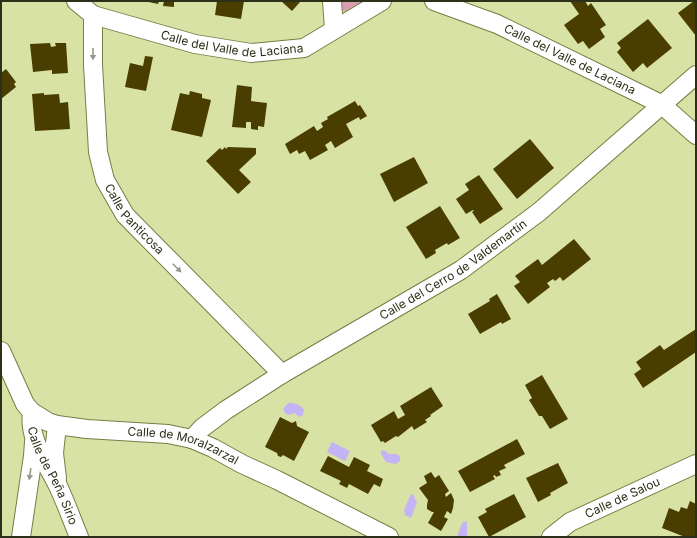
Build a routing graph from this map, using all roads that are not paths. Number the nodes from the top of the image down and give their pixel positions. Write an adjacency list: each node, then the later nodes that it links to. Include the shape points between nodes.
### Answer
1 (76, 1): 5 (street, Calle del Valle de Laciana)
2 (332, 1): 6 (street)
3 (382, 1): 6 (street, Calle del Valle de Laciana)
4 (434, 1): 8 (street, Calle del Valle de Laciana, via 496,24)
5 (93, 15): 6 (street, Calle del Valle de Laciana, via 195,44 250,53 304,48); 11 (street, Calle Panticosa, one-way to 11, via 98,152 105,180 125,215)
6 (334, 29)
7 (696, 75): 8 (street, Calle del Cerro de Valdemartín)
8 (661, 104): 9 (street, Calle del Valle de Laciana); 11 (street, Calle del Cerro de Valdemartín, via 539,212 461,270)
9 (696, 135)
10 (1, 351): 12 (street, Calle de Moralzarzal, via 25,404)
11 (282, 374): 15 (street, Calle del Cerro de Valdemartín, via 226,410)
12 (32, 412): 13 (street, Calle de Moralzarzal); 14 (street, Calle de Peña Sirio)
13 (57, 425): 15 (street, Calle de Moralzarzal, via 168,434); 17 (street, via 54,453)
14 (34, 435): 17 (street, Calle de Peña Sirio, via 40,455); 18 (street, one-way to 18)
15 (192, 439): 20 (street, Calle de Moralzarzal)
16 (696, 464): 21 (street, Calle de Salou, via 570,522)
17 (58, 485): 19 (street, Calle de Peña Sirio)
18 (21, 537)
19 (79, 537)
20 (389, 537)
21 (551, 537)

